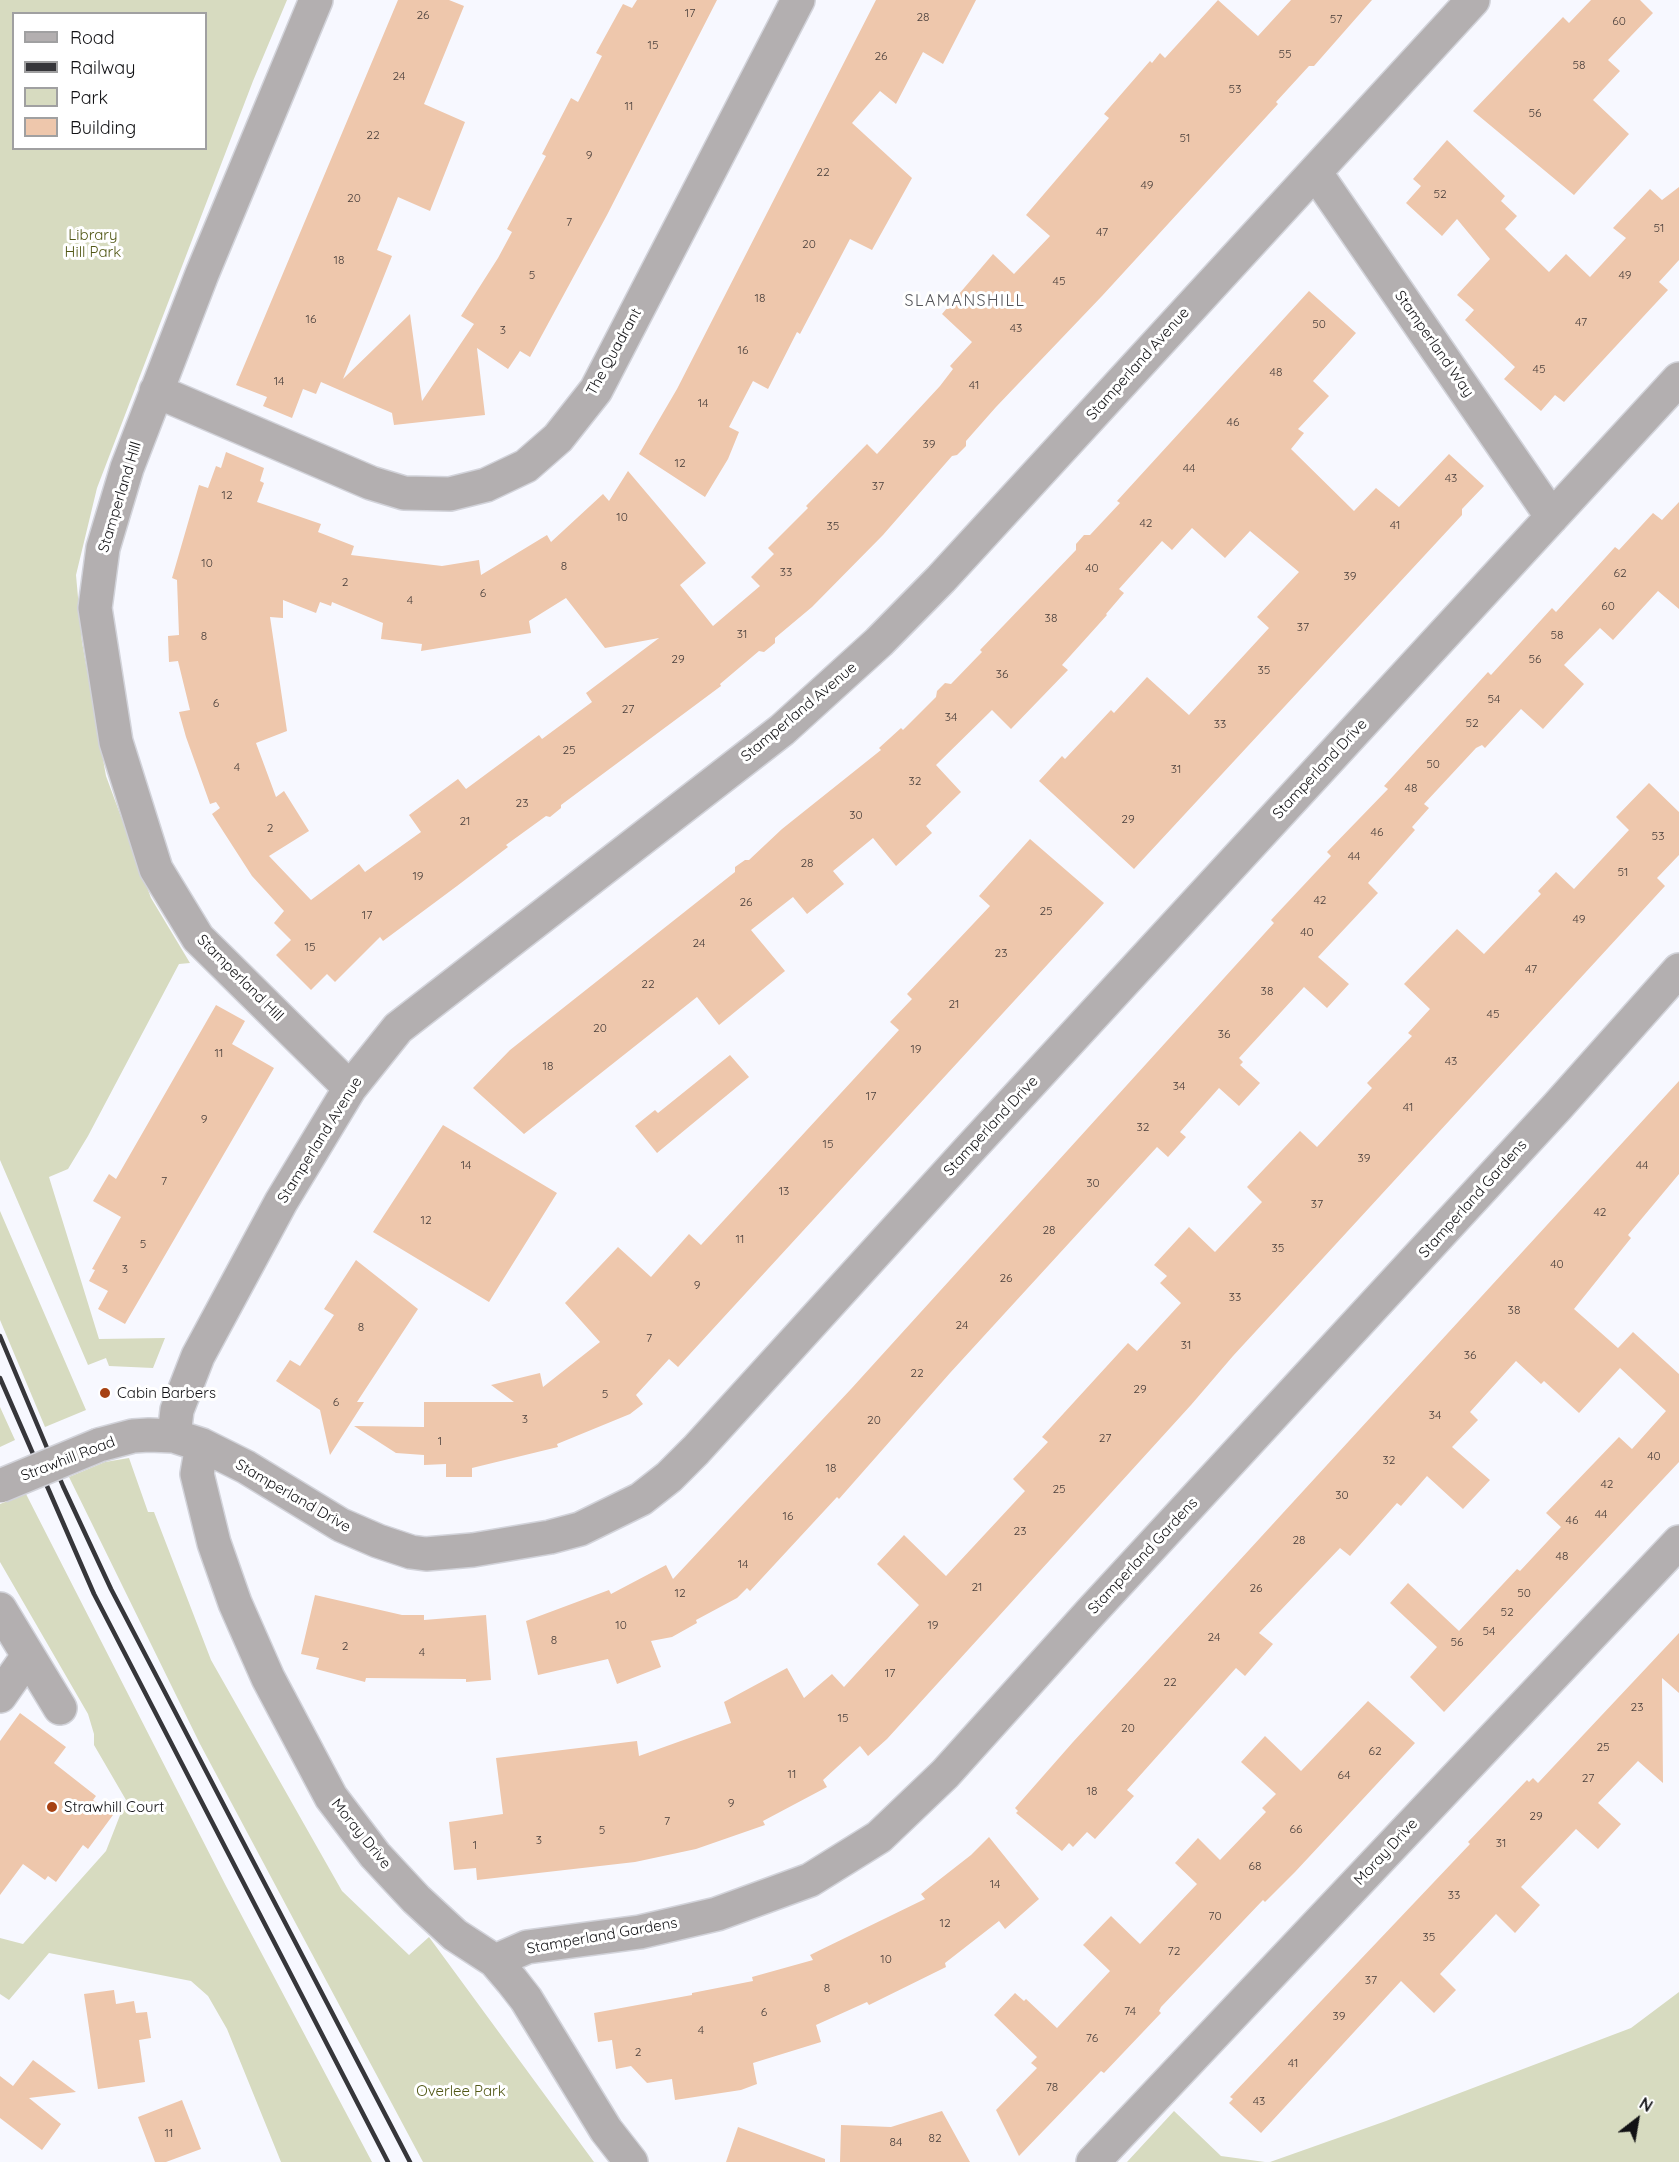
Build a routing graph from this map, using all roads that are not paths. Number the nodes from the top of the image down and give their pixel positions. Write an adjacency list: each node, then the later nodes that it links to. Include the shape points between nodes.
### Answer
1 (316, 0): 6 (street, Stamperland Hill)
2 (798, 0): 6 (street, The Quadrant, via 596,390 558,438 526,466 450,495 404,493 371,483)
3 (1473, 0): 4 (street, Stamperland Avenue)
4 (1315, 172): 7 (street, Stamperland Way); 9 (street, Stamperland Avenue, via 873,648 782,730 399,1028)
5 (1679, 379): 7 (street, Stamperland Drive)
6 (156, 391): 9 (street, Stamperland Hill, via 103,548 95,608 116,742 156,869 198,938)
7 (1552, 517): 10 (street, Stamperland Drive, via 696,1450 641,1499 580,1529 550,1537 473,1550 411,1552 341,1525 246,1467)
8 (1679, 970): 17 (street, Stamperland Gardens, via 945,1774 879,1837 810,1880 717,1914 640,1932 526,1947)
9 (350, 1088): 10 (street, Stamperland Avenue, via 281,1203 198,1356 177,1410)
10 (188, 1441): 11 (street, Strawhill Road, bridge, via 133,1436 99,1445); 17 (street, Moray Drive, via 214,1544 235,1604 268,1678 331,1797 375,1855 416,1899 455,1935)
11 (0, 1486)
12 (1674, 1556): 19 (street, Moray Drive)
13 (0, 1609): 14 (street)
14 (28, 1656): 15 (street); 16 (street)
15 (0, 1696)
16 (60, 1708)
17 (495, 1961): 18 (street, Moray Drive, via 526,1999 606,2130)
18 (631, 2162)
19 (1094, 2162)

